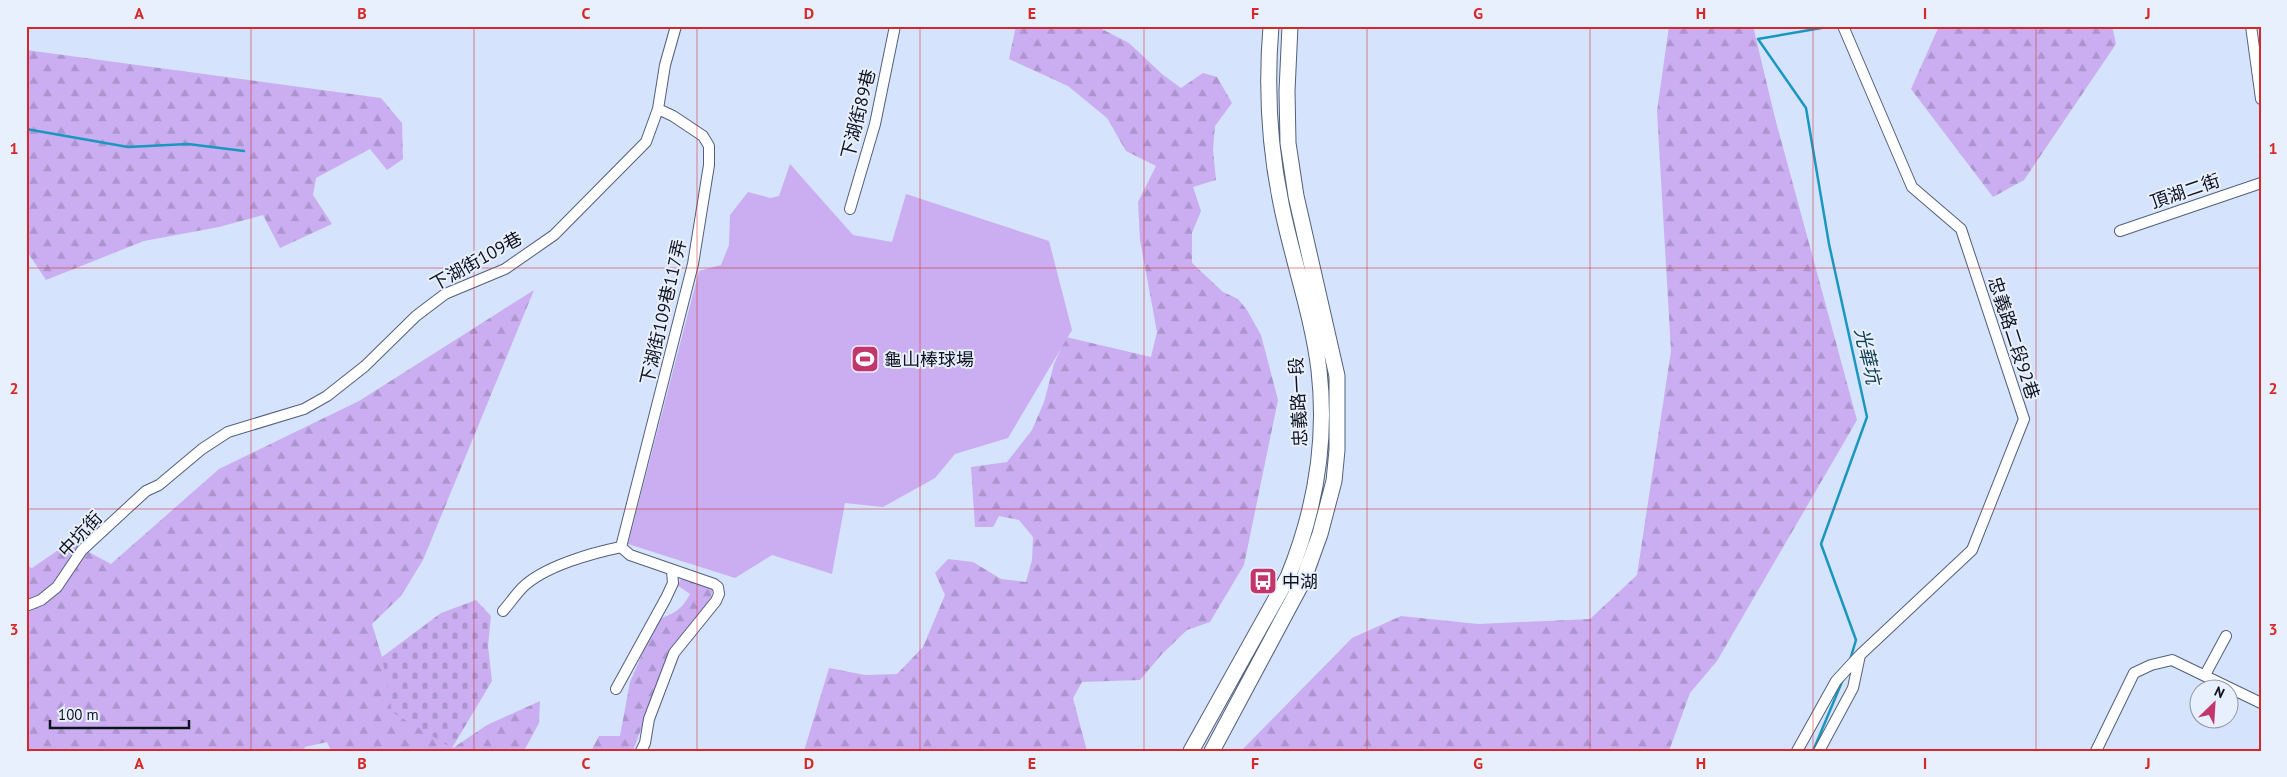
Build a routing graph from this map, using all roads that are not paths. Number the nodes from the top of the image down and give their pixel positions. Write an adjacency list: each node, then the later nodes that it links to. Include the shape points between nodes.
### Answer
1 (676, 26): 8 (street, 下湖街109巷)
2 (895, 26): 10 (street, 下湖街89巷, via 874,124)
3 (1271, 26): 13 (main road, 忠義路一段, via 1269,126)
4 (1290, 26): 12 (main road, 忠義路一段, via 1288,143 1291,169)
5 (1843, 26): 20 (street, 忠義路二段92巷, via 1912,187 1961,229 2024,419 1972,550)
6 (2251, 26): 7 (street)
7 (2261, 99)
8 (658, 109): 14 (street, 下湖街109巷, via 646,142 554,235 505,269 445,294 327,396 304,410 228,432 202,449); 15 (street, 下湖街109巷117弄, via 703,136 710,160 694,264)
9 (2261, 183): 11 (street, 頂湖二街)
10 (850, 209)
11 (2120, 231)
12 (1312, 241): 13 (main road); 26 (main road, 忠義路一段, via 1337,376 1334,481 1303,581)
13 (1285, 248): 24 (main road, 忠義路一段, via 1319,369 1321,426 1318,476 1288,577)
14 (160, 485): 17 (street, 中坑街, via 146,491 82,550 57,587 41,600)
15 (621, 547): 16 (street, via 630,555); 18 (street, via 558,566 524,586)
16 (672, 571): 22 (street, via 673,583 666,598); 25 (street, via 714,584 719,594 712,608 674,653)
17 (26, 606)
18 (503, 611)
19 (2226, 636): 21 (street)
20 (1860, 655): 27 (street, 忠義路二段92巷, via 1836,681); 28 (street, via 1853,688)
21 (2205, 675): 23 (street); 29 (street, via 2172,660 2134,673)
22 (616, 688)
23 (2261, 703)
24 (1190, 750)
25 (641, 751)
26 (1212, 751)
27 (1797, 751)
28 (1819, 751)
29 (2096, 751)

